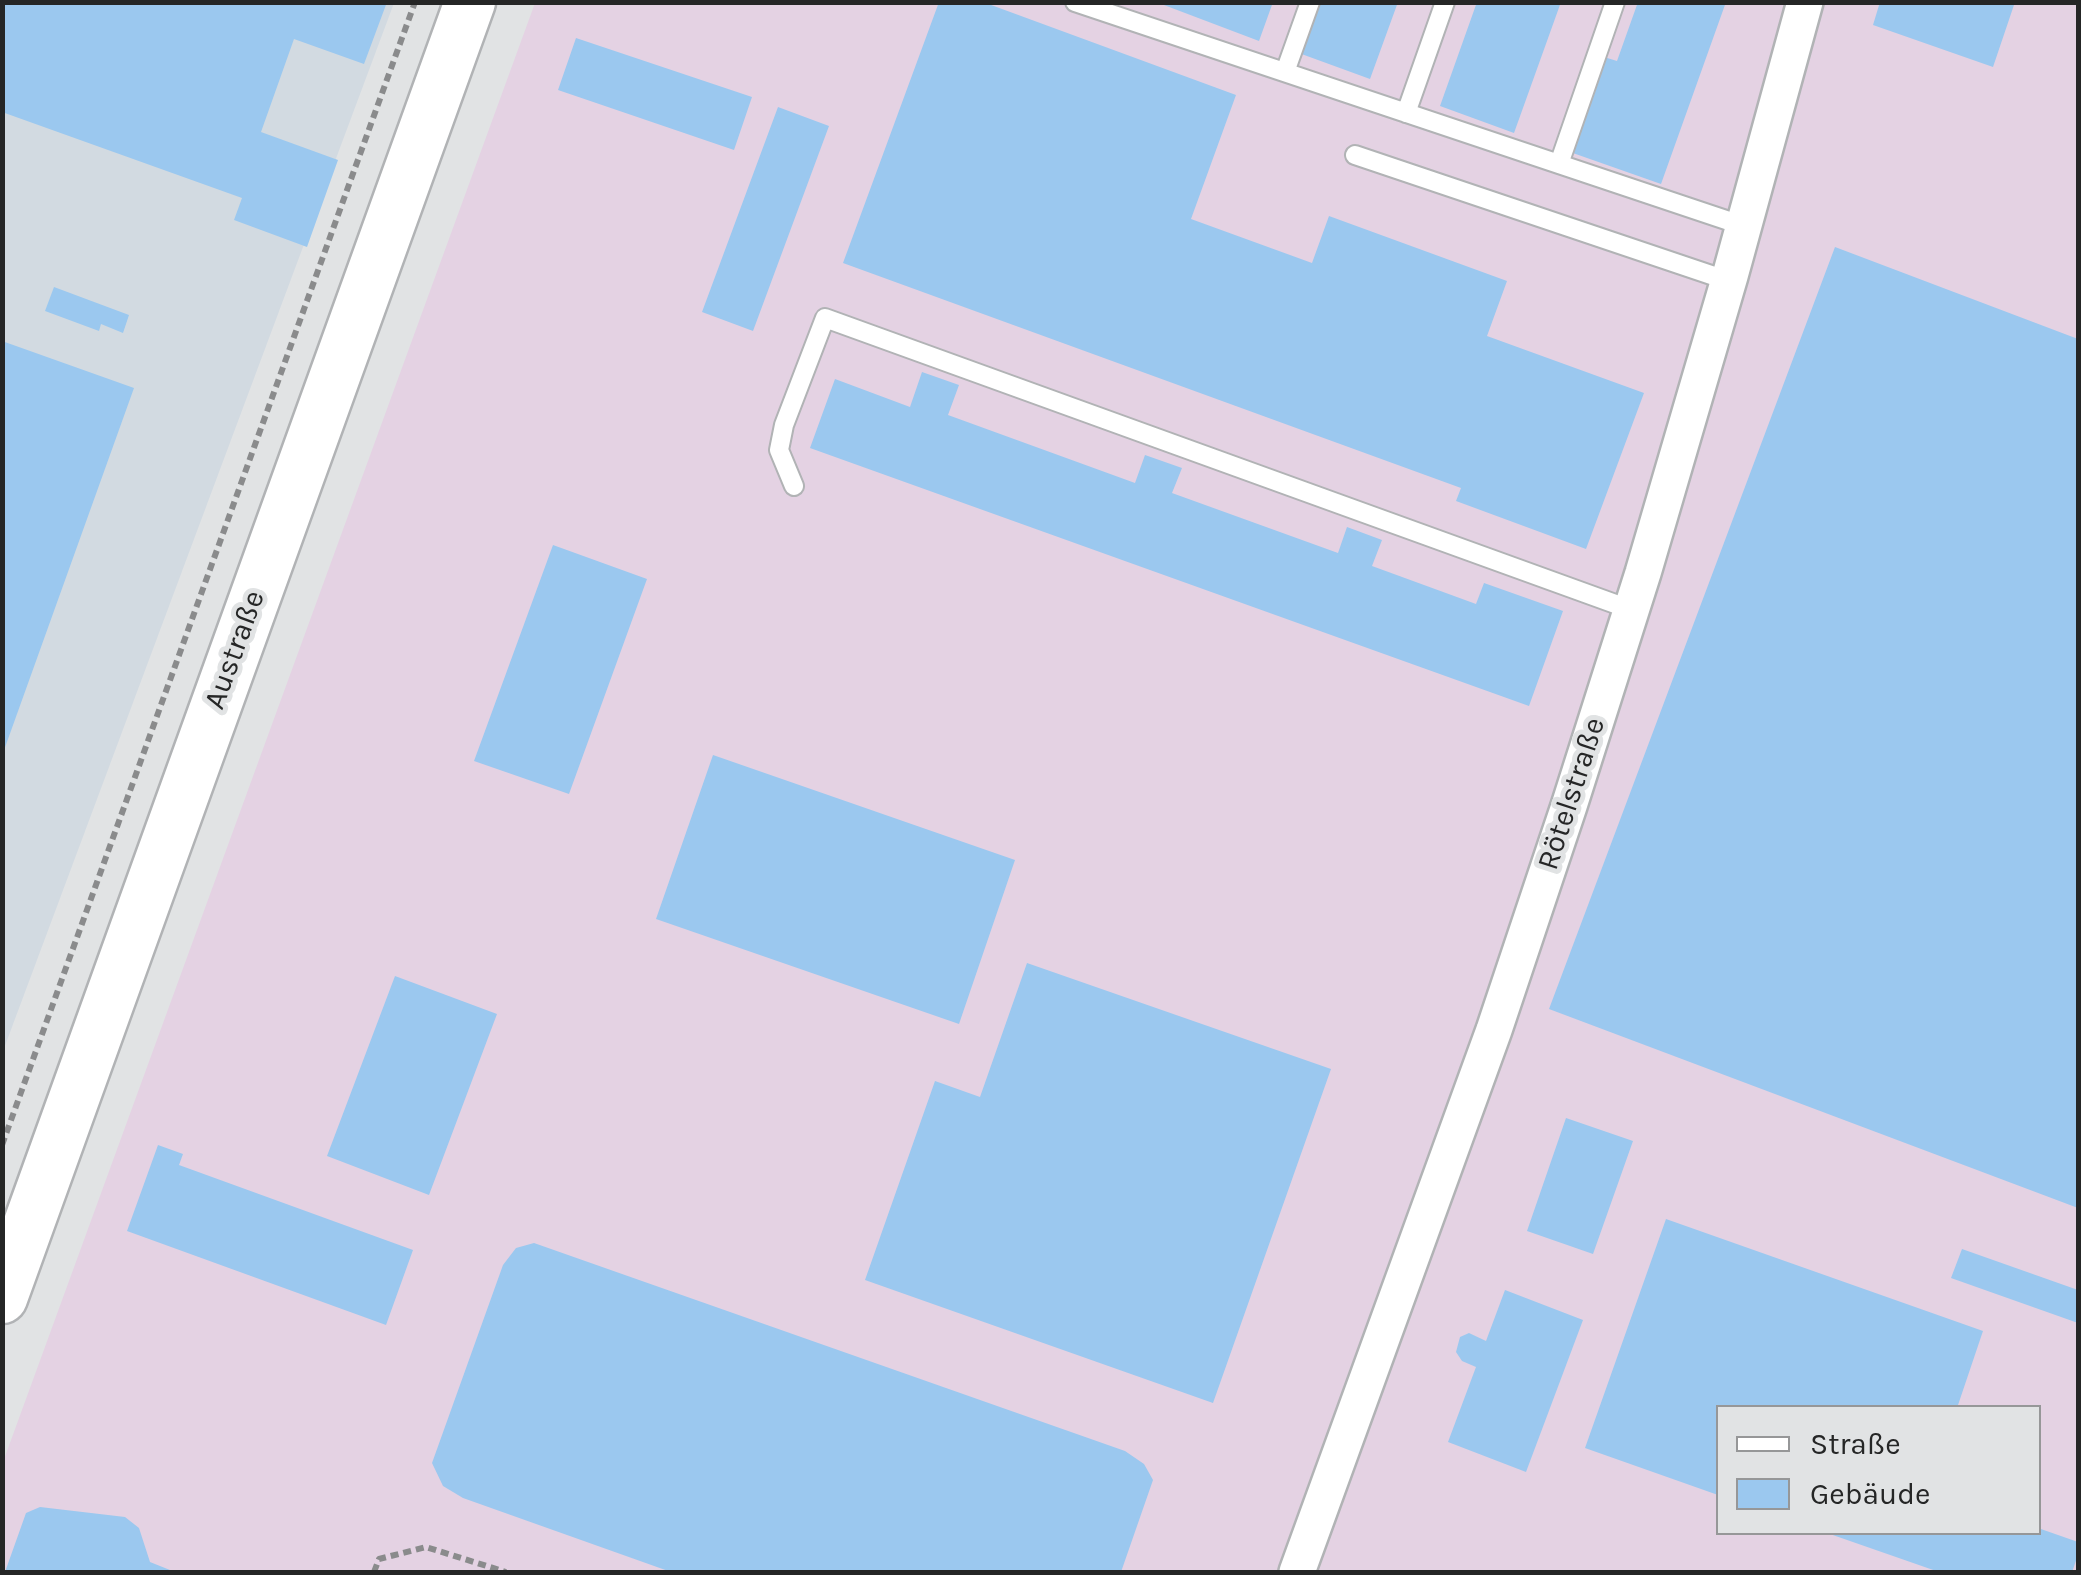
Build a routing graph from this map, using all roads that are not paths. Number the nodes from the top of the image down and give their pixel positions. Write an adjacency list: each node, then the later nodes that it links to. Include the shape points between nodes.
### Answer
1 (470, 2): 16 (main road, Austraße)
2 (1075, 2): 7 (lane)
3 (1310, 2): 8 (lane)
4 (1446, 2): 9 (lane)
5 (1615, 2): 11 (lane)
6 (1806, 2): 12 (street, Rötelstraße)
7 (1128, 11): 8 (lane)
8 (1285, 72): 9 (lane)
9 (1406, 113): 11 (lane)
10 (1354, 155): 13 (lane)
11 (1559, 164): 12 (lane)
12 (1744, 226): 13 (street, Rötelstraße)
13 (1729, 281): 15 (street, Rötelstraße)
14 (794, 486): 15 (lane, via 779,450 825,318)
15 (1632, 610): 17 (street, Rötelstraße, via 1494,1030)
16 (2, 1298)
17 (1296, 1572)

